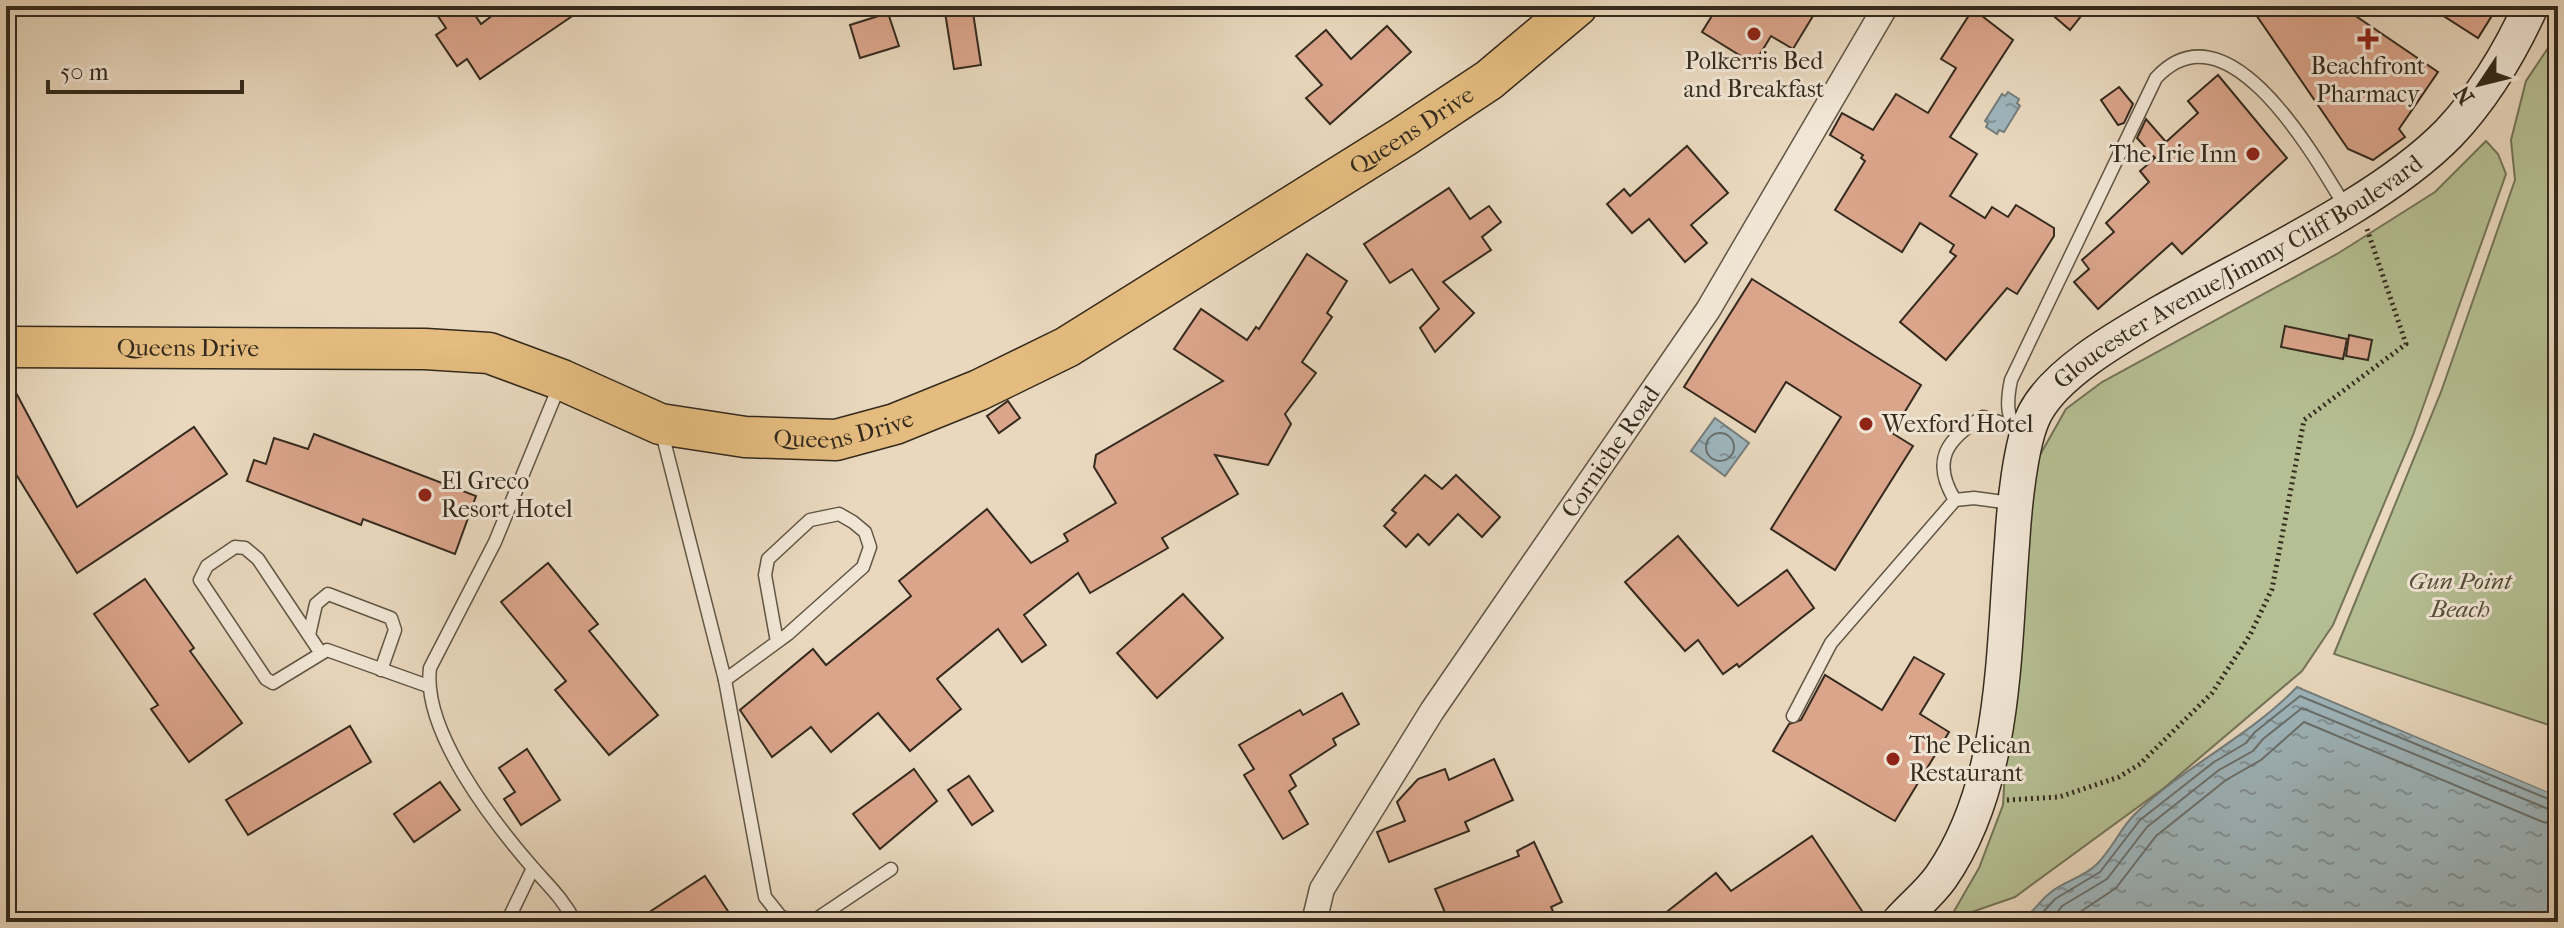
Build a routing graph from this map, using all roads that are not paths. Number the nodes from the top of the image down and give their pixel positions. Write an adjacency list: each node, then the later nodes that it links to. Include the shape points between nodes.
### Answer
1 (1577, 6): 7 (main road, Queens Drive, via 1489,80 1403,137 1067,347 979,390 895,424 836,440 745,437)
2 (1886, 6): 24 (street, Corniche Road, via 1708,310 1432,711 1322,889)
3 (2531, 6): 4 (main road, Gloucester Avenue/Jimmy Cliff Boulevard, via 2490,80 2450,132 2415,163)
4 (2350, 206): 8 (main road, Gloucester Avenue/Jimmy Cliff Boulevard, via 2091,358 2061,383); 8 (lane, via 2290,120 2260,87 2220,60 2192,57 2170,63 2156,78 2011,380 2006,404)
5 (6, 347): 6 (main road, Queens Drive, via 425,349 489,353)
6 (562, 380): 7 (main road, Queens Drive); 16 (lane, via 495,542 430,668)
7 (660, 424): 15 (lane)
8 (2019, 435): 9 (lane, via 1993,417 1983,417 1950,442 1941,467); 10 (main road, Gloucester Avenue/Jimmy Cliff Boulevard)
9 (1955, 500): 10 (lane); 17 (lane, via 1831,643)
10 (2014, 504): 25 (main road, Gloucester Avenue/Jimmy Cliff Boulevard, via 1995,725 1978,802 1940,878)
11 (309, 635): 13 (lane); 13 (lane, via 245,548 235,547 202,573 200,580 266,679 280,681); 14 (lane, via 316,604 328,594 391,618 395,630)
12 (777, 642): 12 (lane, via 863,567 870,547 865,532 839,514 810,520 768,559 765,575); 15 (lane)
13 (320, 652): 14 (lane)
14 (381, 670): 16 (lane)
15 (725, 680): 22 (lane, via 765,897 781,917)
16 (428, 686): 18 (lane, via 448,744 493,817)
17 (1793, 716)
18 (533, 868): 20 (lane); 21 (lane, via 563,900)
19 (891, 869): 23 (lane)
20 (507, 922)
21 (575, 922)
22 (804, 922)
23 (812, 922)
24 (1314, 922)
25 (1899, 922)

